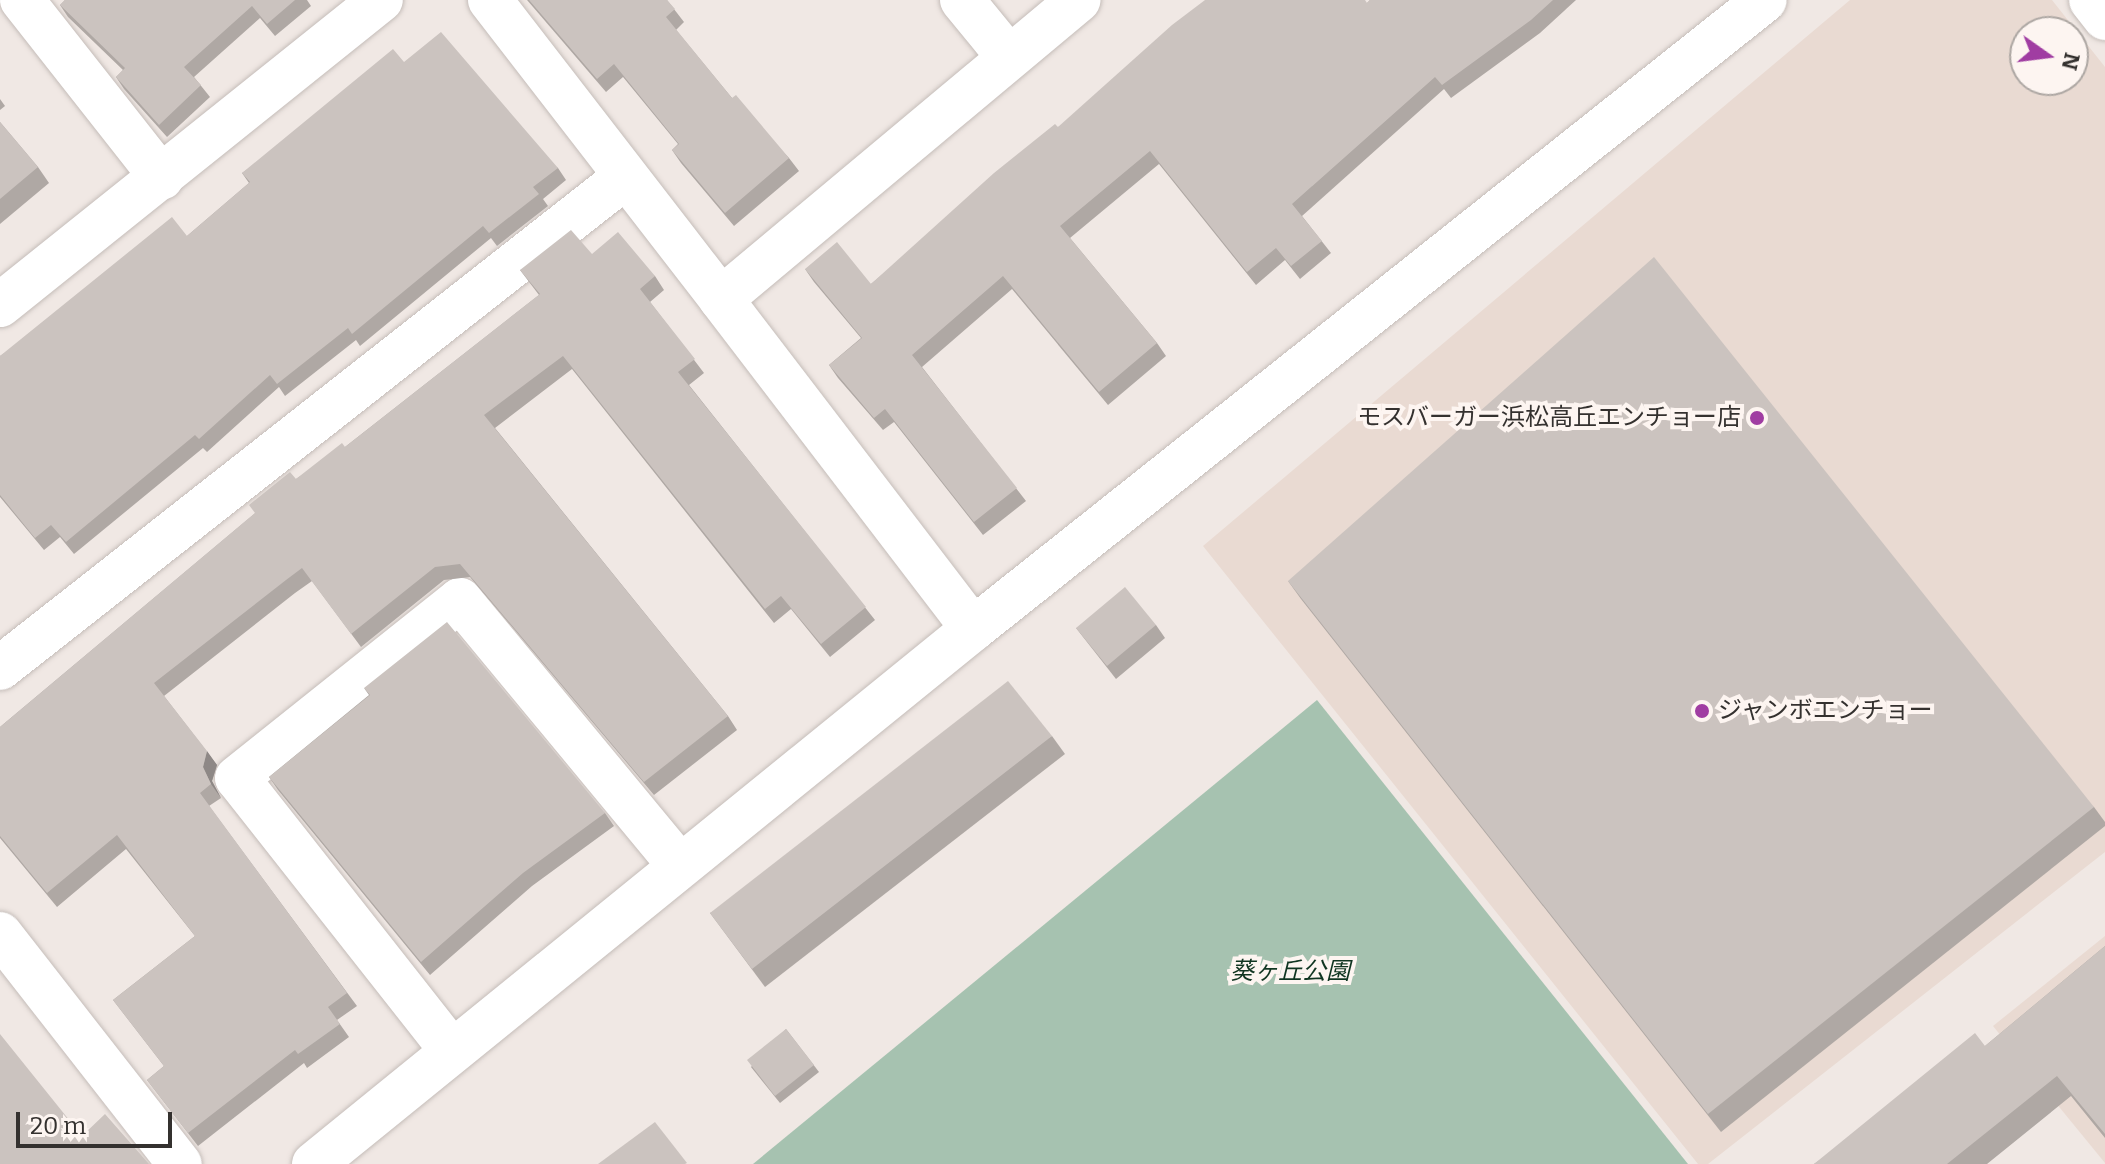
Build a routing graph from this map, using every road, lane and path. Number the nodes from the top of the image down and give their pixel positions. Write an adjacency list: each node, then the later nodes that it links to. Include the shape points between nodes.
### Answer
1 (22, 0): 10 (street)
2 (381, 0): 10 (street)
3 (490, 0): 11 (street)
4 (962, 0): 9 (street)
5 (1078, 0): 9 (street)
6 (1765, 0): 14 (street)
7 (2091, 0): 8 (street)
8 (2105, 18)
9 (1007, 55): 12 (street)
10 (162, 178): 13 (street)
11 (624, 178): 12 (street); 15 (street)
12 (721, 299): 14 (street)
13 (0, 305)
14 (973, 629): 16 (street)
15 (0, 668)
16 (679, 865): 18 (street); 18 (street, via 460,600 237,778)
17 (0, 934): 19 (street)
18 (452, 1051): 20 (street)
19 (180, 1164)
20 (314, 1164)

